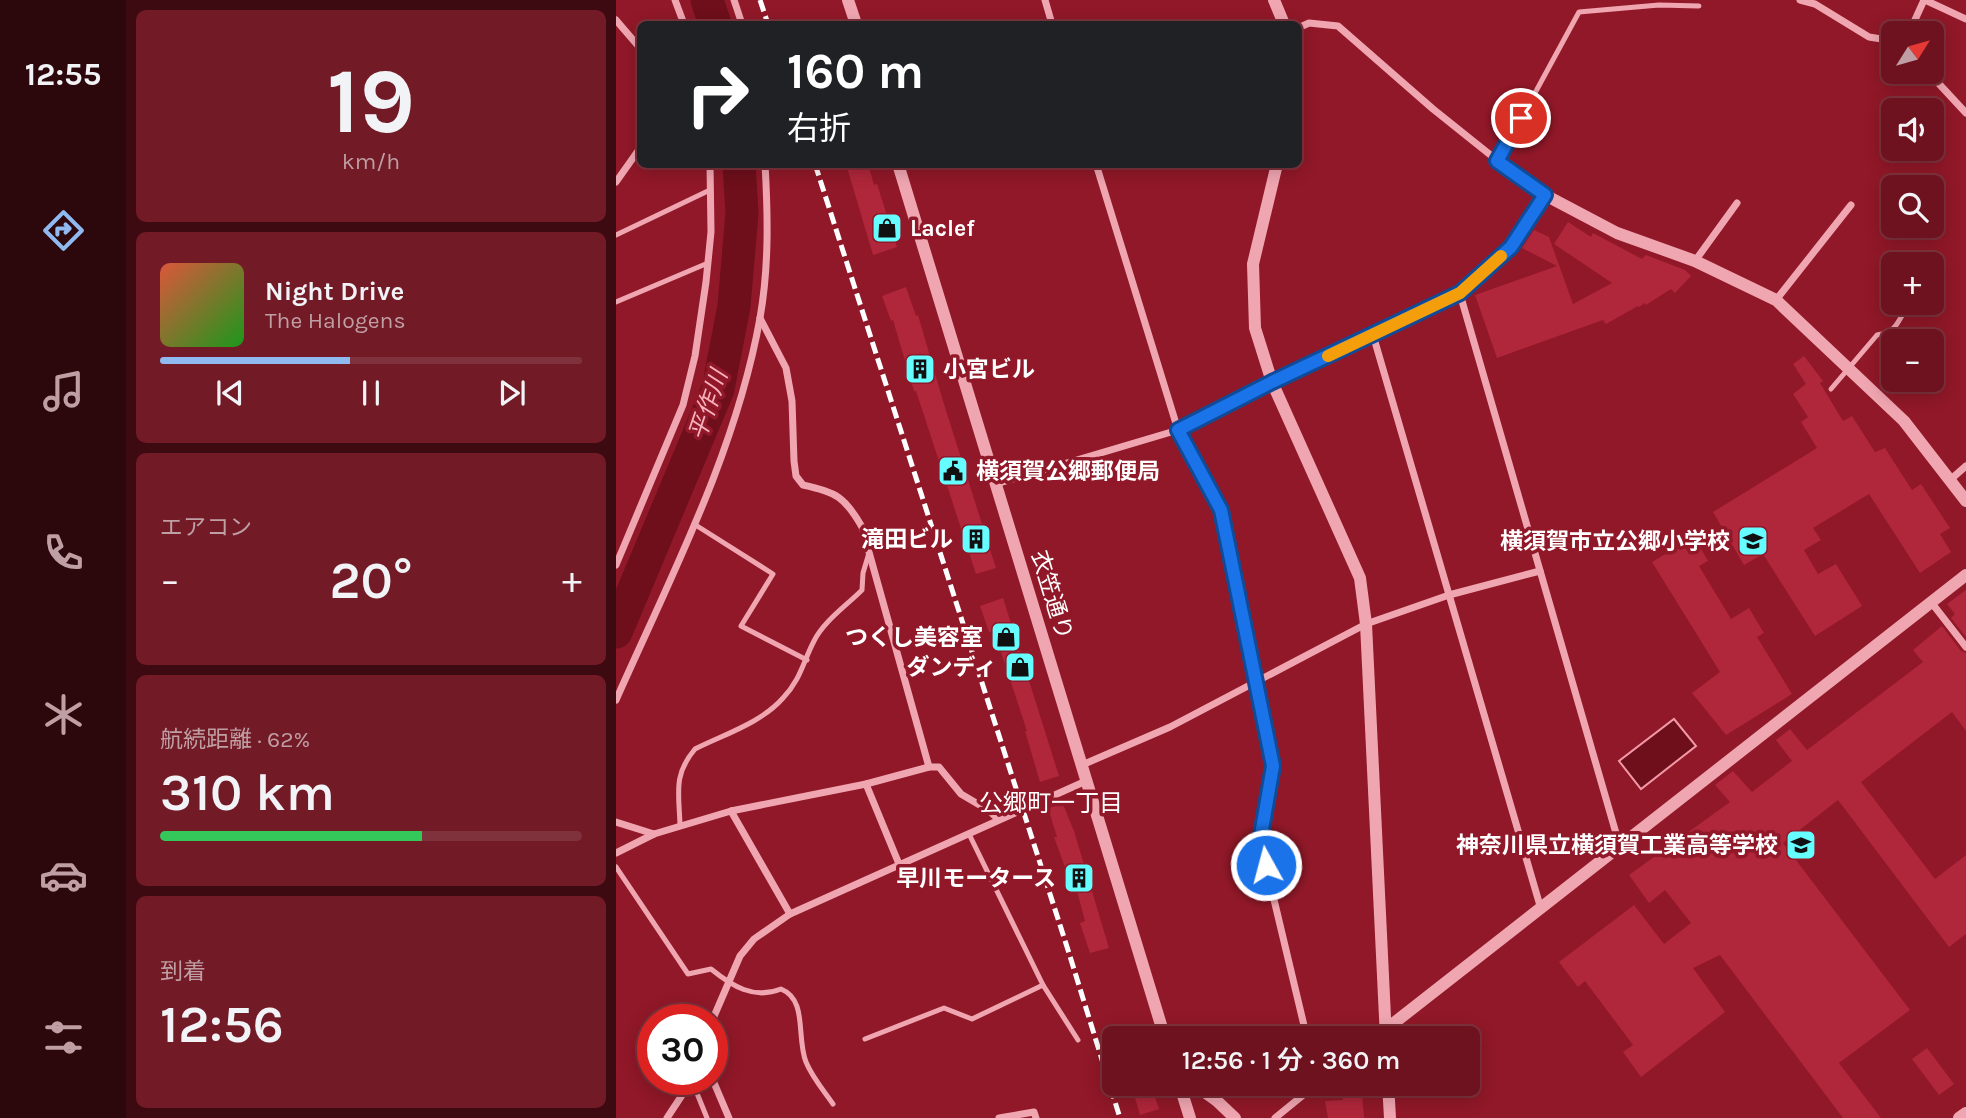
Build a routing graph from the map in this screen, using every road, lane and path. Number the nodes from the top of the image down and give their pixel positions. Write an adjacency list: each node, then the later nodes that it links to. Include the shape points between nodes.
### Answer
1 (675, 0): 11 (street)
2 (734, 0): 12 (street)
3 (848, 0): 13 (street)
4 (1045, 0): 14 (street)
5 (1274, 0): 15 (street)
6 (1800, 0): 18 (street)
7 (1925, 0): 9 (street); 16 (street)
8 (1699, 6): 23 (lane, via 1579,12)
9 (1966, 19)
10 (616, 20): 19 (street)
11 (683, 21)
12 (741, 21)
13 (855, 21)
14 (1051, 21)
15 (1283, 21)
16 (1915, 21)
17 (1302, 26): 23 (street, via 1338,26)
18 (1881, 39)
19 (637, 44)
20 (1939, 84): 21 (street)
21 (1966, 113)
22 (637, 152): 29 (street)
23 (1497, 161): 31 (street)
24 (710, 168): 30 (street)
25 (765, 168): 41 (street, via 769,219)
26 (899, 168): 49 (street, 衣笠通り)
27 (1097, 168): 46 (street)
28 (1276, 168): 44 (street, via 1253,264 1255,328)
29 (616, 182)
30 (710, 190): 34 (lane); 36 (street)
31 (1545, 195): 35 (street, via 1617,233); 37 (street, via 1511,247)
32 (1737, 203): 35 (street)
33 (1851, 205): 38 (street)
34 (616, 235)
35 (1695, 261): 38 (street)
36 (708, 263): 39 (lane); 53 (street, via 683,405)
37 (1460, 293): 42 (street); 54 (street)
38 (1776, 300): 43 (street)
39 (616, 302)
40 (1901, 315): 43 (lane, via 1899,323 1889,333 1877,335)
41 (760, 318): 51 (street, via 729,438); 52 (street, via 786,368 796,476 803,485 839,495 853,510)
42 (1373, 335): 44 (street); 56 (street)
43 (1850, 369): 45 (lane); 48 (street, via 1903,421)
44 (1272, 382): 46 (street); 58 (street, via 1360,578)
45 (1831, 389)
46 (1178, 430): 49 (street); 61 (street, via 1221,510)
47 (1966, 466): 48 (street)
48 (1950, 480): 50 (street)
49 (996, 484): 63 (street, 衣笠通り)
50 (1966, 501)
51 (694, 524): 60 (lane, via 774,574 741,626); 62 (street)
52 (870, 550): 60 (lane, via 862,590 821,629); 64 (street)
53 (616, 565)
54 (1540, 571): 56 (street); 73 (street)
55 (1966, 575): 57 (street)
56 (1449, 595): 58 (street); 77 (street)
57 (1931, 602): 59 (street); 73 (street)
58 (1366, 624): 61 (street); 84 (street)
59 (1966, 648)
60 (807, 660): 70 (lane, via 783,698 764,715 695,748 688,757 678,778)
61 (1256, 681): 63 (street, via 1170,727); 83 (street, via 1273,766 1260,841)
62 (616, 700)
63 (1082, 765): 65 (street, 衣笠通り)
64 (929, 767): 66 (street); 68 (street, via 939,767 961,794)
65 (1087, 781): 68 (street); 82 (street, 衣笠通り)
66 (866, 784): 67 (street); 75 (street)
67 (731, 811): 70 (street); 78 (street)
68 (998, 819): 72 (street)
69 (616, 822): 71 (street)
70 (680, 825): 71 (street)
71 (654, 834): 74 (street)
72 (969, 834): 75 (street); 80 (lane)
73 (1620, 847): 77 (street)
74 (616, 853)
75 (899, 864): 78 (street)
76 (616, 867): 79 (lane, via 688,974 711,969)
77 (1541, 909): 85 (street)
78 (790, 914): 79 (street, via 754,939 740,956)
79 (729, 984): 81 (street); 95 (lane, via 755,993 781,989 797,1000 800,1045 807,1065)
80 (1043, 985): 86 (lane, via 972,1019 944,1008); 87 (lane)
81 (720, 1004)
82 (1161, 1026)
83 (1304, 1026)
84 (1382, 1026)
85 (1393, 1026)
86 (866, 1039)
87 (1078, 1040)
88 (682, 1095): 97 (street)
89 (698, 1095): 98 (lane)
90 (719, 1095): 99 (street)
91 (1183, 1096): 102 (street)
92 (1210, 1096): 103 (street)
93 (1302, 1096): 104 (street)
94 (1389, 1096): 105 (street)
95 (833, 1104)
96 (1966, 1113): 106 (street)
97 (667, 1118)
98 (708, 1118)
99 (730, 1118)
100 (999, 1118): 101 (street, via 1034,1112)
101 (1036, 1118)
102 (1190, 1118)
103 (1235, 1118)
104 (1275, 1118)
105 (1390, 1118)
106 (1959, 1118)

